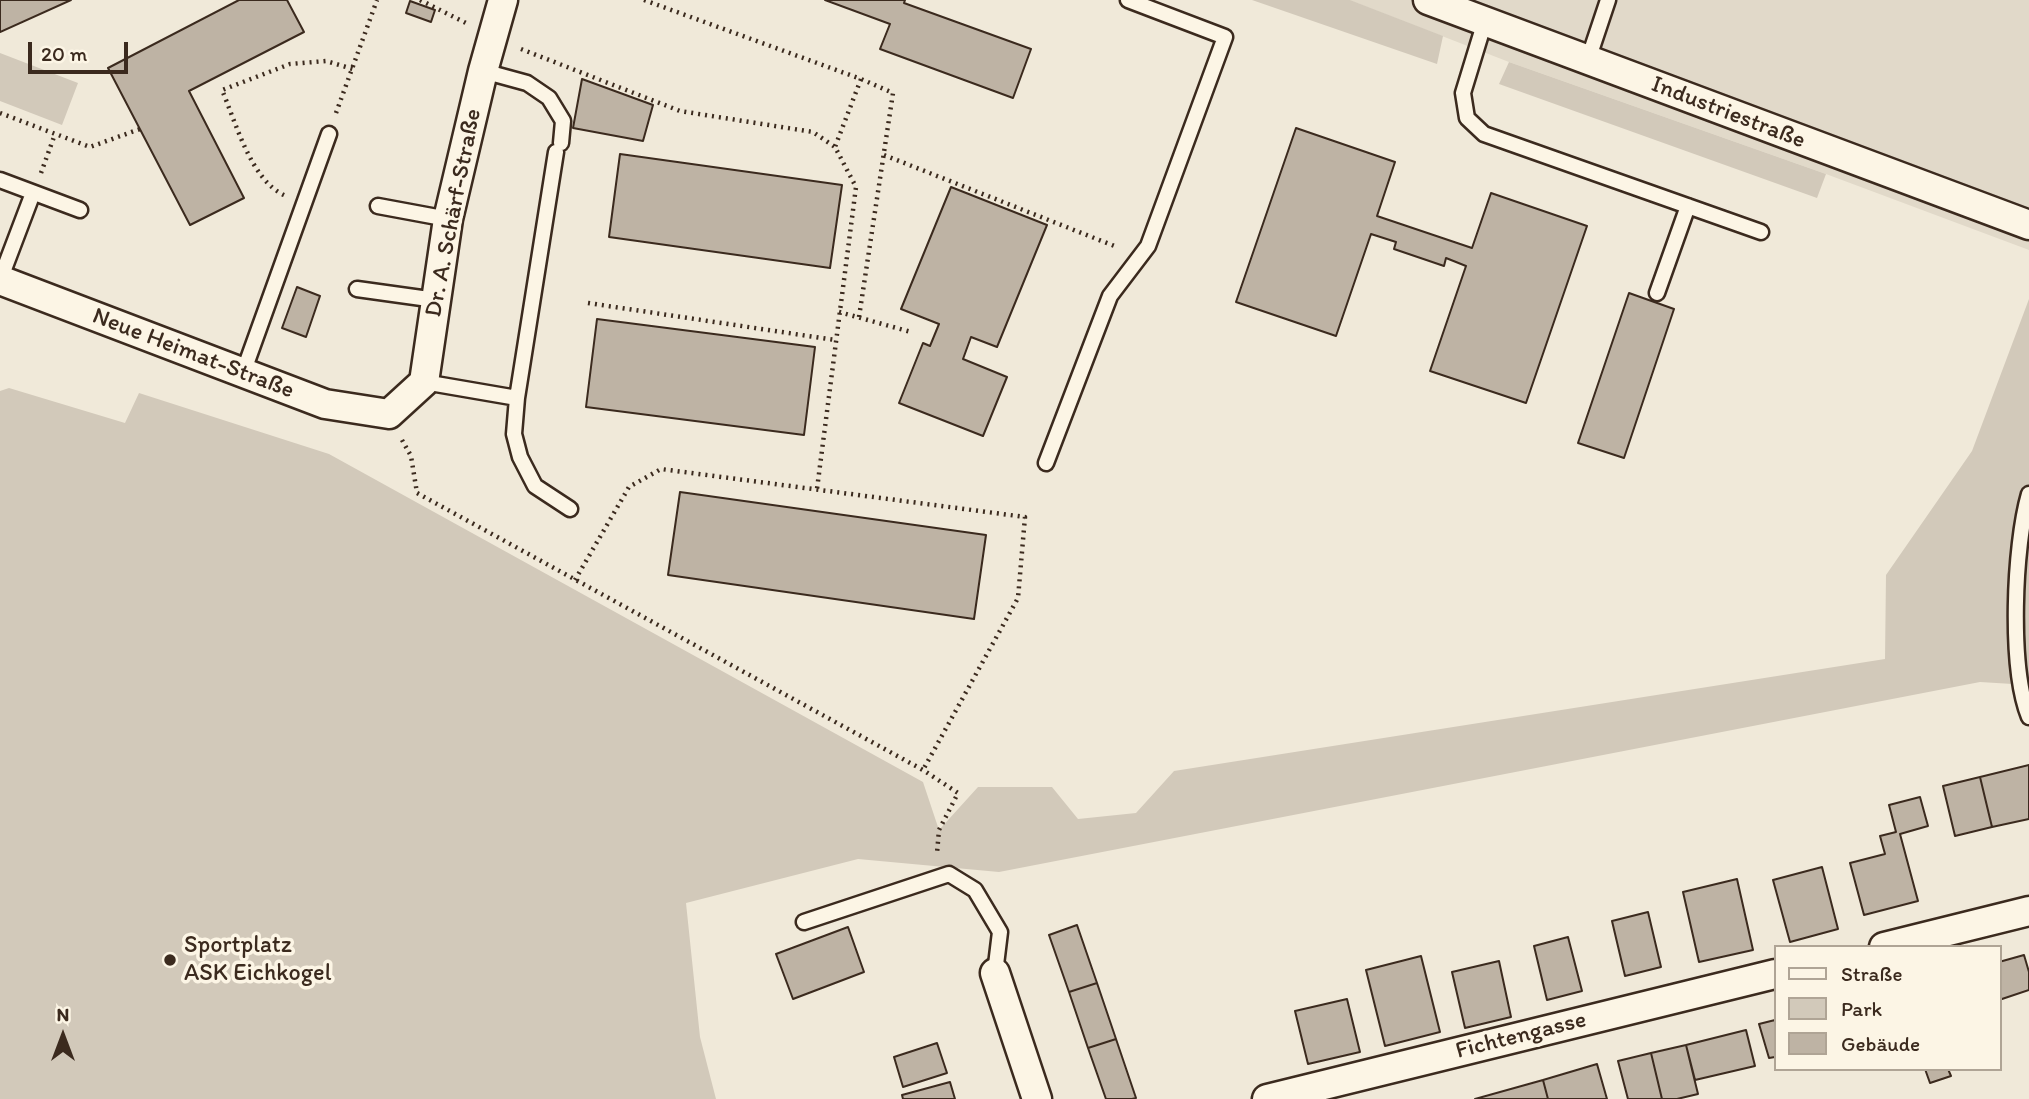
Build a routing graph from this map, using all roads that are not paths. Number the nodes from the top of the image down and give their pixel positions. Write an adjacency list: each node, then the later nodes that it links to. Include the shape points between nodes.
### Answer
1 (503, 0): 7 (street, Dr. A. Schärf-Straße)
2 (1128, 0): 24 (lane, via 1225,37 1148,246 1110,296)
3 (1428, 0): 5 (street, Industriestraße)
4 (1608, 0): 6 (lane)
5 (1485, 21): 6 (street, Industriestraße); 12 (lane, via 1463,93 1467,118 1484,134)
6 (1588, 60): 15 (street, Industriestraße)
7 (483, 71): 14 (street, Dr. A. Schärf-Straße); 23 (lane, via 527,83 549,98 563,121)
8 (329, 134): 21 (lane)
9 (0, 180): 10 (lane)
10 (33, 193): 13 (lane); 17 (lane)
11 (379, 206): 14 (lane)
12 (1688, 206): 16 (lane); 19 (lane)
13 (80, 210)
14 (448, 219): 20 (street, Dr. A. Schärf-Straße)
15 (2029, 225)
16 (1761, 232)
17 (0, 281): 21 (street, Neue Heimat-Straße)
18 (357, 289): 20 (lane)
19 (1657, 293)
20 (436, 300): 22 (street, Dr. A. Schärf-Straße)
21 (243, 373): 22 (street, Neue Heimat-Straße, via 325,404 389,414)
22 (424, 382): 23 (lane)
23 (517, 398): 26 (lane, via 514,434 520,457 535,486)
24 (1046, 463)
25 (2029, 494): 27 (lane, via 2018,563 2017,654)
26 (570, 509)
27 (2029, 718)
28 (2029, 911): 30 (street)
29 (804, 922): 31 (lane, via 949,874 975,890 1000,932)
30 (1892, 945)
31 (995, 973): 33 (street)
32 (1773, 974): 34 (street, Fichtengasse)
33 (1037, 1099)
34 (1267, 1099)

